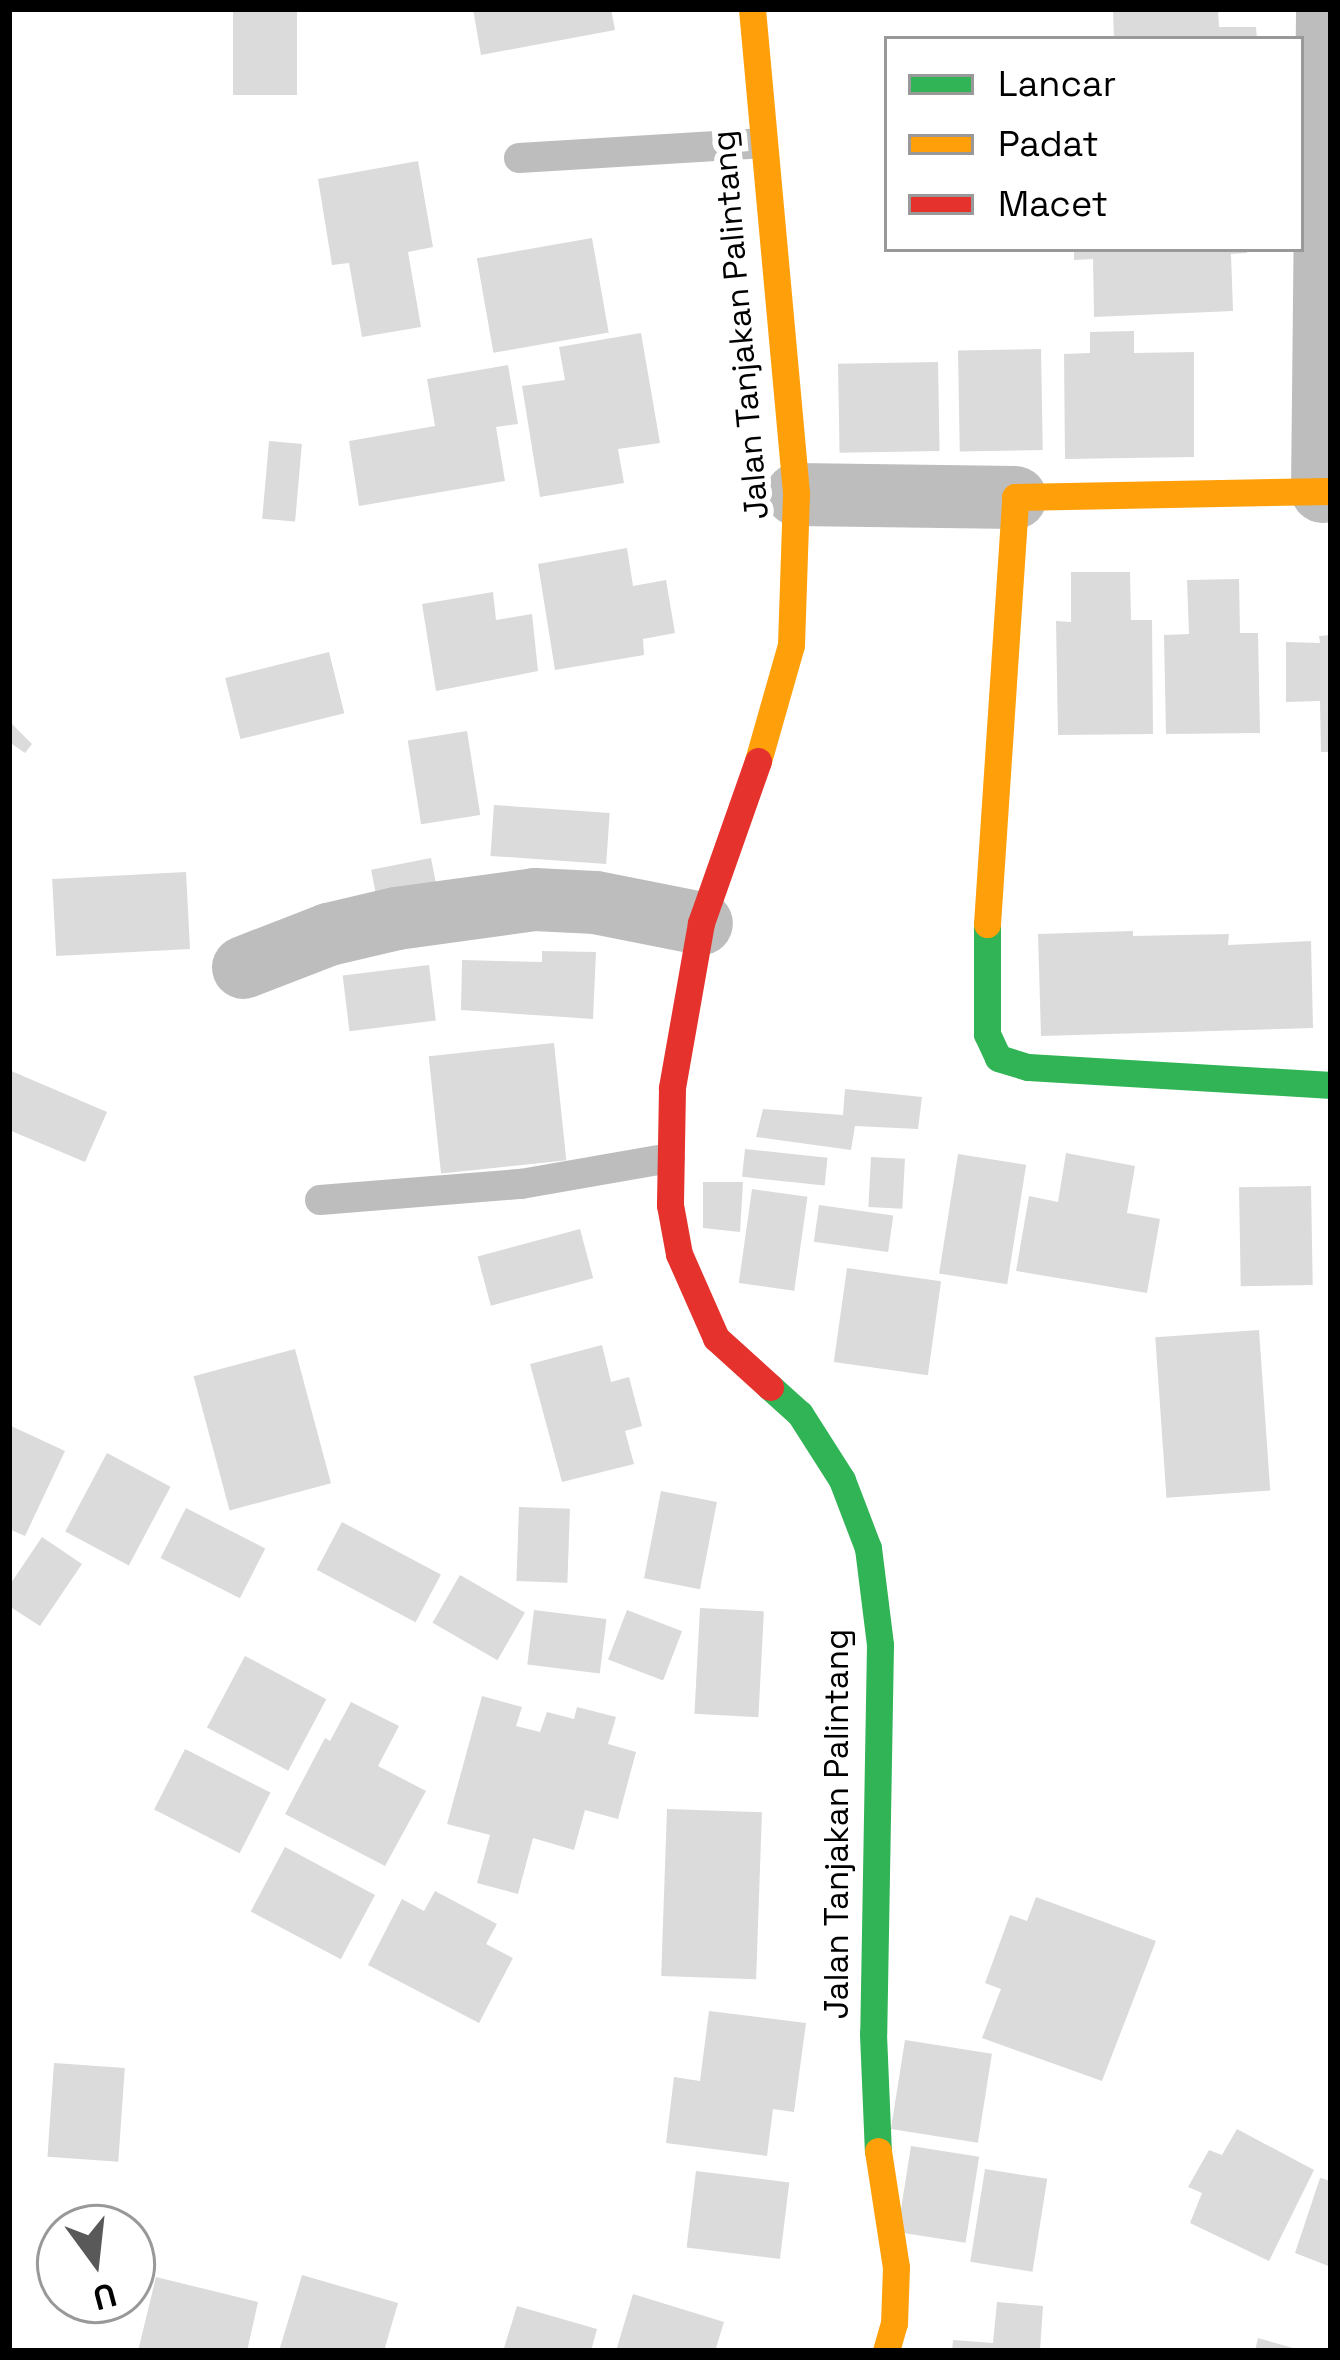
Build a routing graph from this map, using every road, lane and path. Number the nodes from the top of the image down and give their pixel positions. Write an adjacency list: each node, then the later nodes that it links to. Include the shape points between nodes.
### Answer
1 (752, 9): 3 (street, Jalan Tanjakan Palintang)
2 (1329, 40): 5 (street)
3 (761, 143): 4 (lane); 6 (street, Jalan Tanjakan Palintang)
4 (518, 158)
5 (1326, 491): 7 (street)
6 (796, 494): 7 (street); 8 (street, Jalan Tanjakan Palintang, via 790,645)
7 (1016, 497): 10 (street, via 985,959 987,1034 998,1058 1028,1067)
8 (701, 923): 9 (street, via 534,899 328,934); 11 (street, Jalan Tanjakan Palintang, via 672,1088)
9 (243, 967)
10 (1331, 1085)
11 (670, 1158): 12 (lane, via 521,1184); 13 (street, Jalan Tanjakan Palintang, via 679,1254 694,1299 716,1338 800,1414 842,1480 868,1548 880,1645 872,2034 879,2165 896,2266)
12 (320, 1200)
13 (886, 2351)

